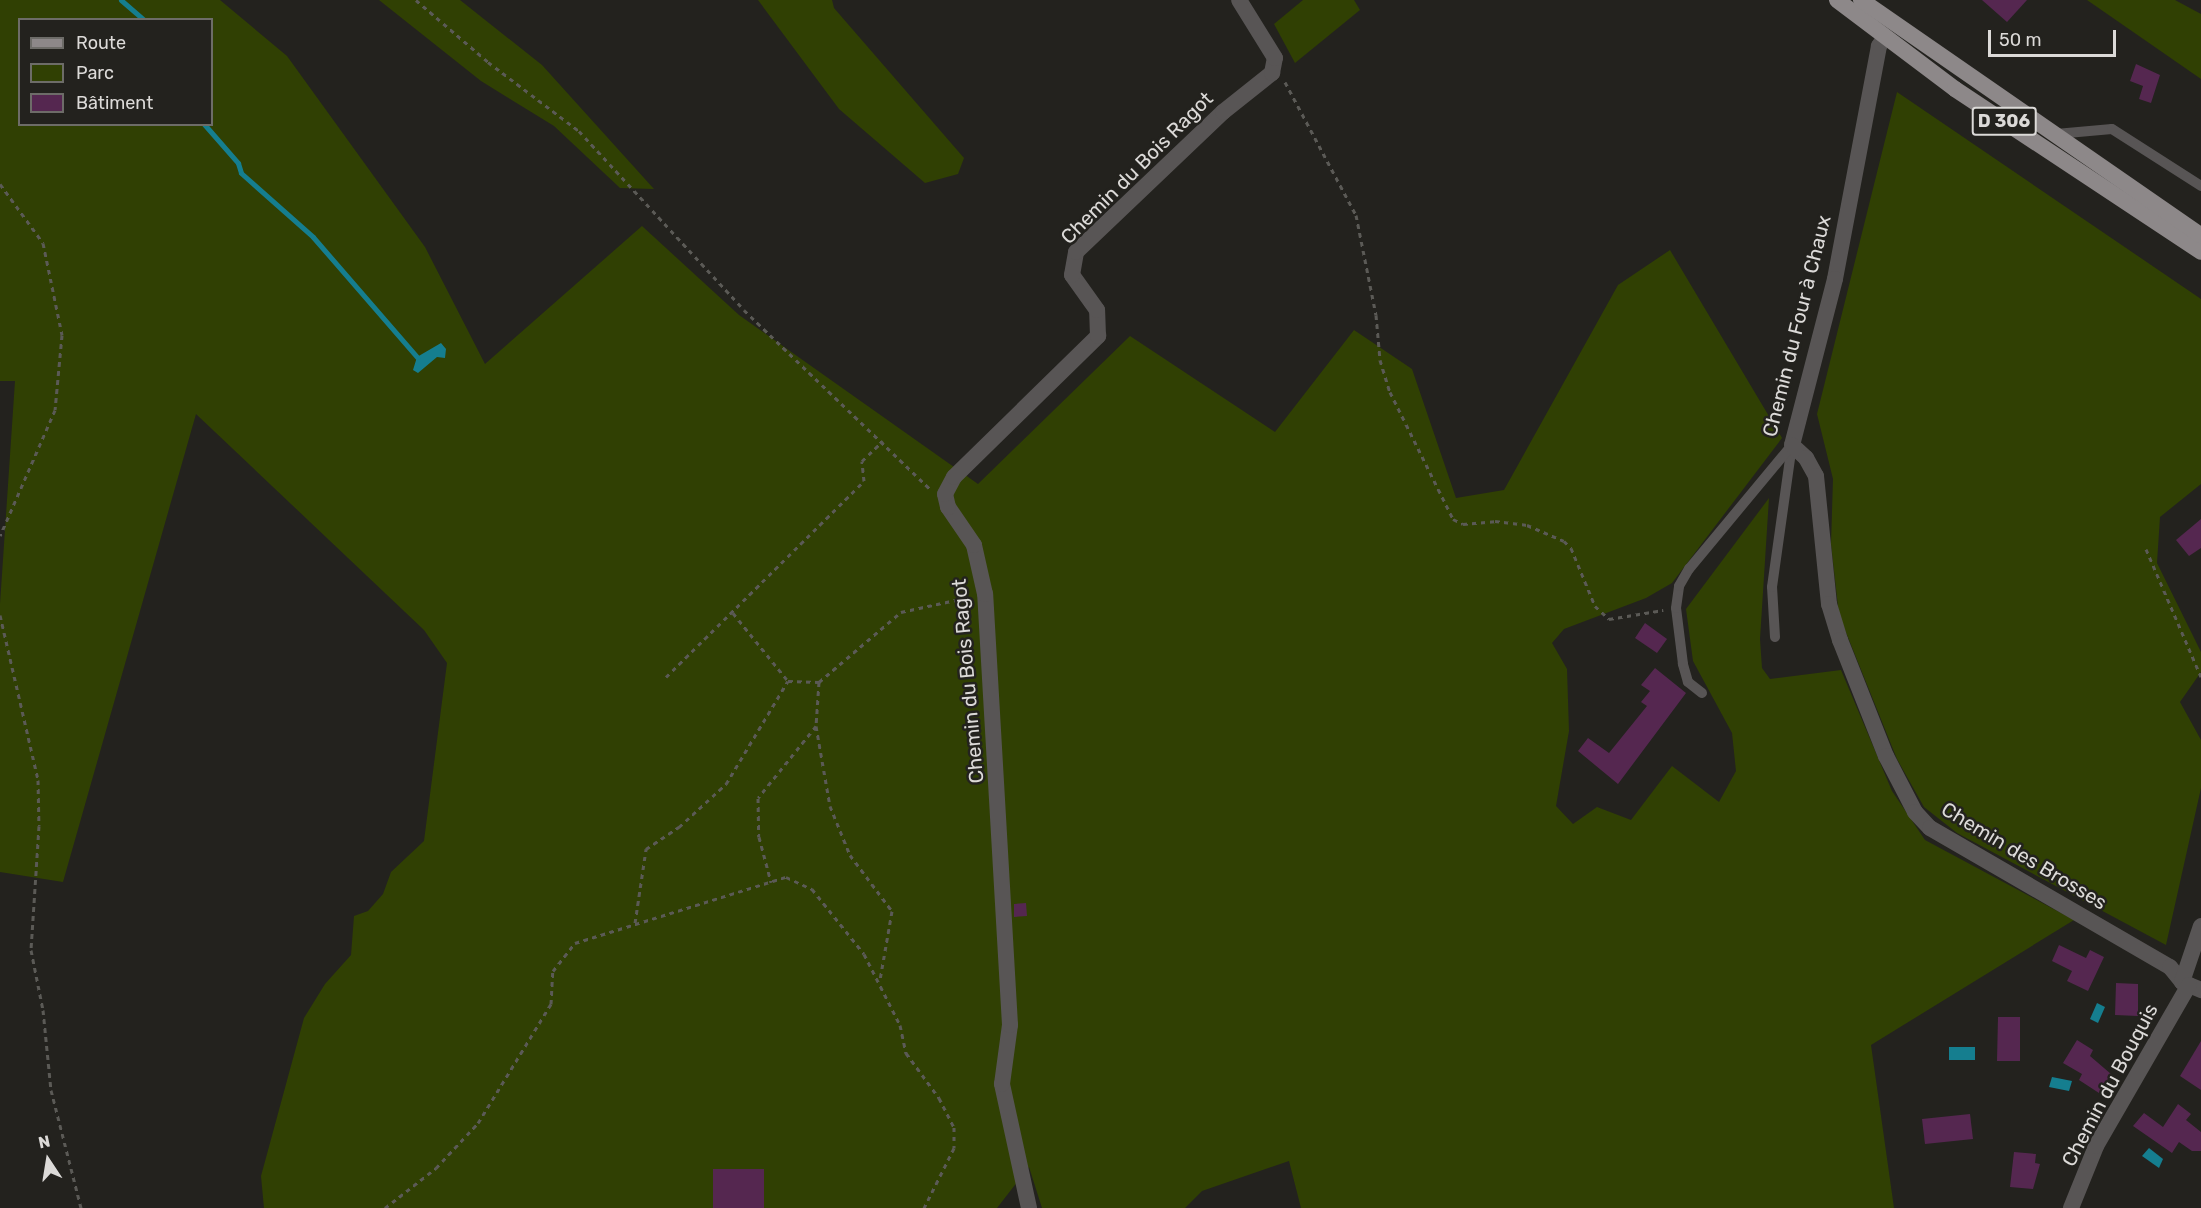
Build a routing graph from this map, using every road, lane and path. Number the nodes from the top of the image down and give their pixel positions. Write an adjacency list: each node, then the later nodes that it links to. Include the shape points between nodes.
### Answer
1 (416, 0): 12 (path, via 488,62 554,108 744,310)
2 (1239, 0): 6 (street, via 1268,44)
3 (1837, 0): 5 (main road, D 306)
4 (1861, 0): 7 (main road, D 306)
5 (1885, 37): 11 (main road, D 306, via 1954,89); 13 (street, Chemin du Four à Chaux, via 1879,46 1835,279)
6 (1275, 65): 14 (street, Chemin du Bois Ragot, via 1272,73 1223,112 1076,252 1072,275 1097,310 1098,336 954,477 946,489); 18 (path, via 1356,215 1376,315 1380,360 1390,392 1453,519 1462,524 1495,521 1527,525 1564,541 1571,548 1595,606 1609,619)
7 (2054, 135): 9 (lane, via 2112,129); 10 (main road, D 306)
8 (0, 184): 15 (path, via 43,243 62,335 55,410)
9 (2201, 186)
10 (2201, 235)
11 (2201, 252)
12 (883, 441): 14 (path, via 910,473); 19 (path, via 862,461 864,481)
13 (1792, 445): 18 (lane, Chemin du Four à Chaux, via 1689,569 1680,586); 21 (lane, via 1772,587); 32 (street, Chemin des Brosses, via 1806,458 1816,476 1829,604 1840,640 1886,756 1916,812 1930,828 2170,968)
14 (945, 501): 17 (street, Chemin du Bois Ragot, via 974,545)
15 (0, 536)
16 (2146, 549): 23 (path)
17 (985, 594): 25 (path, via 901,612); 36 (street, Chemin du Bois Ragot, via 1010,1024 1002,1083)
18 (1676, 608): 26 (lane, Chemin du Four à Chaux, via 1688,682)
19 (733, 613): 22 (path); 24 (path)
20 (0, 615): 33 (path, via 38,780 31,950 43,1010 51,1090)
21 (1775, 637)
22 (666, 677)
23 (2201, 677)
24 (788, 681): 25 (path); 29 (path, via 726,784 679,827 646,849)
25 (819, 682): 27 (path)
26 (1702, 693)
27 (816, 726): 28 (path, via 758,798 759,837); 31 (path, via 830,806 849,855 892,911)
28 (771, 882): 29 (path); 31 (path, via 786,877 812,889 864,954)
29 (635, 923): 34 (path, via 576,943 564,954 553,971 551,1004 478,1123 436,1168)
30 (2201, 926): 32 (street, Chemin du Bouquis)
31 (880, 983): 35 (path, via 885,1002 900,1025 906,1053 939,1098 954,1127 954,1148)
32 (2191, 985): 37 (street, Chemin du Bouquis, via 2096,1146)
33 (81, 1208)
34 (385, 1208)
35 (924, 1208)
36 (1029, 1208)
37 (2071, 1208)

